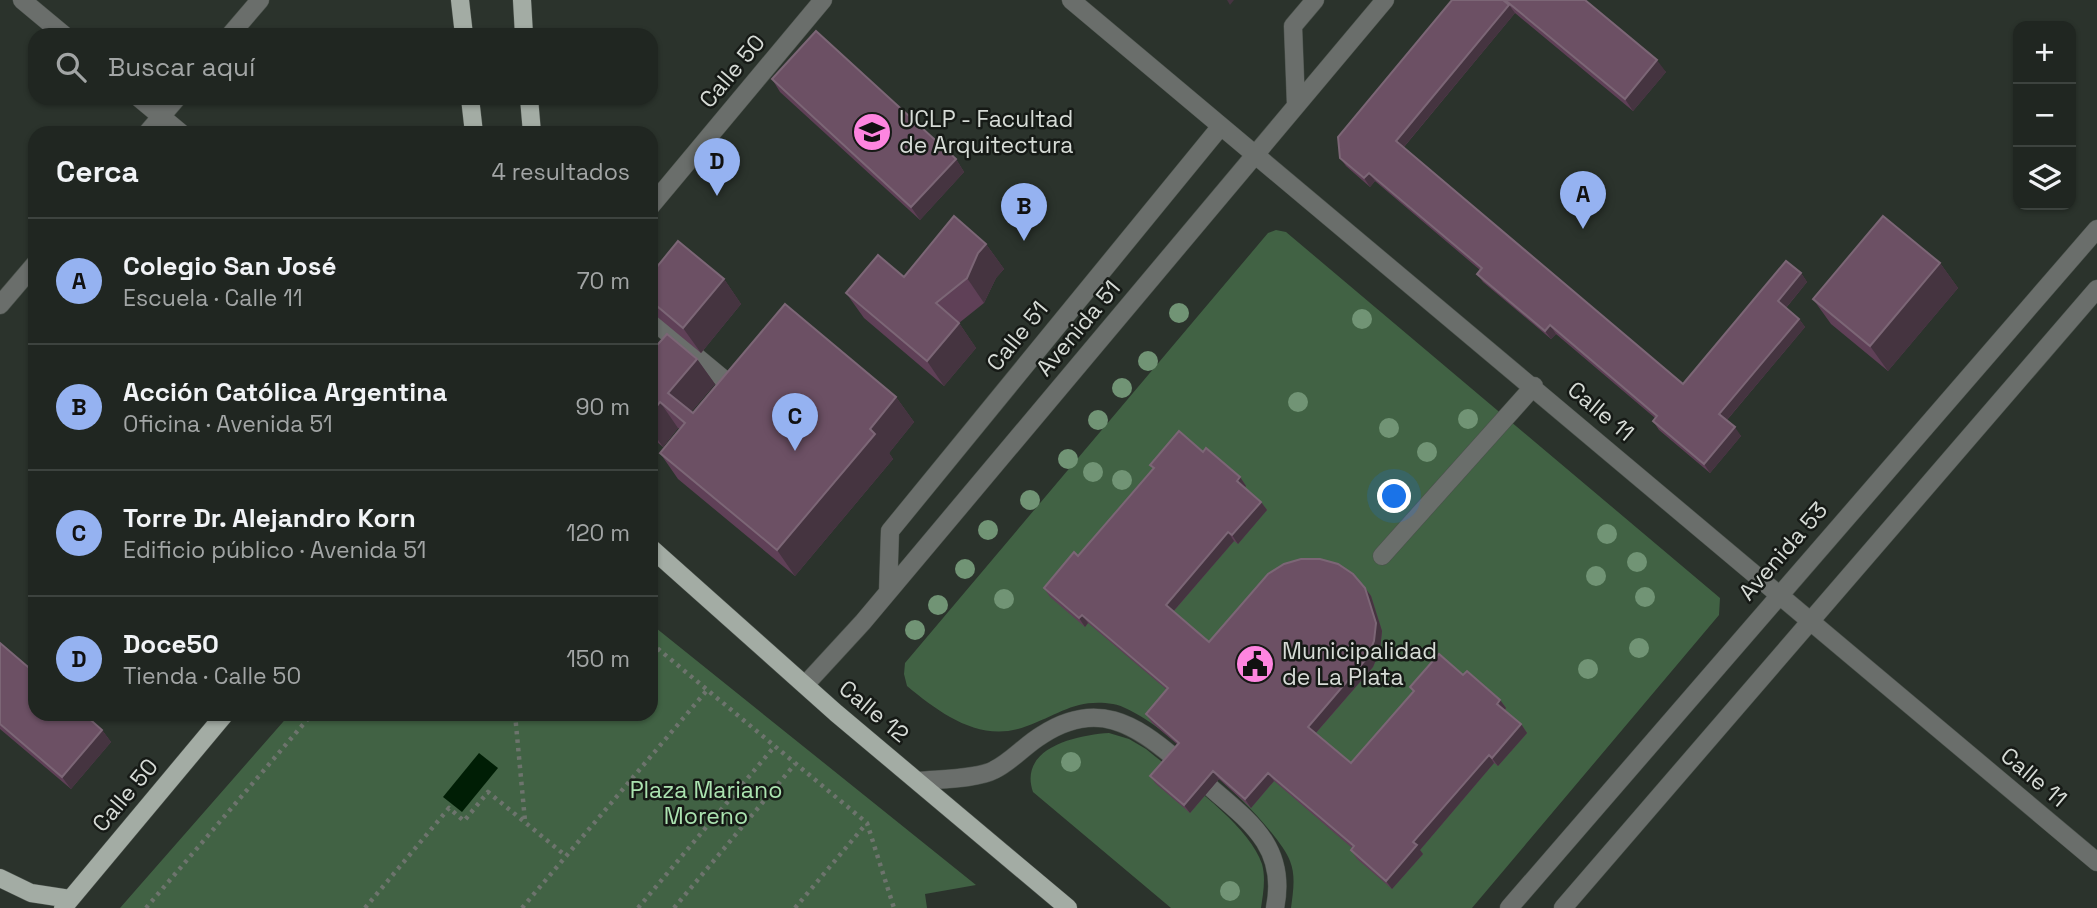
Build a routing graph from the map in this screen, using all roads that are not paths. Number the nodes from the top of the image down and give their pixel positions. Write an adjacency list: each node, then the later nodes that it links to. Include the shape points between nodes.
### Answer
1 (22, 0): 9 (street)
2 (260, 0): 10 (street)
3 (460, 0): 11 (main road)
4 (522, 0): 12 (main road)
5 (823, 0): 25 (street, Calle 50)
6 (1071, 0): 23 (street, Calle 11)
7 (1315, 0): 17 (street, via 1293,26)
8 (1385, 0): 17 (street, Avenida 51)
9 (56, 28)
10 (236, 28)
11 (463, 28)
12 (524, 28)
13 (148, 105): 18 (street)
14 (171, 105): 18 (street)
15 (471, 105): 21 (main road)
16 (530, 105): 22 (main road)
17 (1296, 105): 24 (street, Avenida 51)
18 (161, 116): 19 (street); 20 (street)
19 (153, 126)
20 (173, 126)
21 (473, 126)
22 (531, 126)
23 (1221, 126): 24 (street, Calle 11); 35 (street, Calle 51, via 890,531)
24 (1256, 155): 31 (street, Calle 11); 35 (street, Avenida 51)
25 (658, 198)
26 (2097, 229): 36 (street, Avenida 53)
27 (28, 275): 29 (street)
28 (2097, 289): 37 (street)
29 (0, 305)
30 (658, 325): 32 (street)
31 (1534, 386): 34 (street); 36 (street, Calle 11)
32 (739, 392)
33 (658, 554): 38 (main road, Calle 12)
34 (1382, 556)
35 (888, 592): 38 (street, Avenida 51)
36 (1779, 592): 37 (street, Calle 11); 48 (street, Avenida 53)
37 (1810, 619): 43 (street, Calle 11); 49 (street)
38 (805, 685): 41 (main road, Calle 12)
39 (219, 721): 45 (main road, Calle 50)
40 (1177, 760): 41 (street, via 1132,726 1088,717 1044,734 992,771)
41 (919, 781): 46 (main road, Calle 12)
42 (1211, 788): 47 (street, via 1246,818 1268,846 1278,876)
43 (2097, 862)
44 (0, 878): 45 (main road)
45 (66, 903)
46 (1068, 908)
47 (1275, 908)
48 (1509, 908)
49 (1563, 908)

